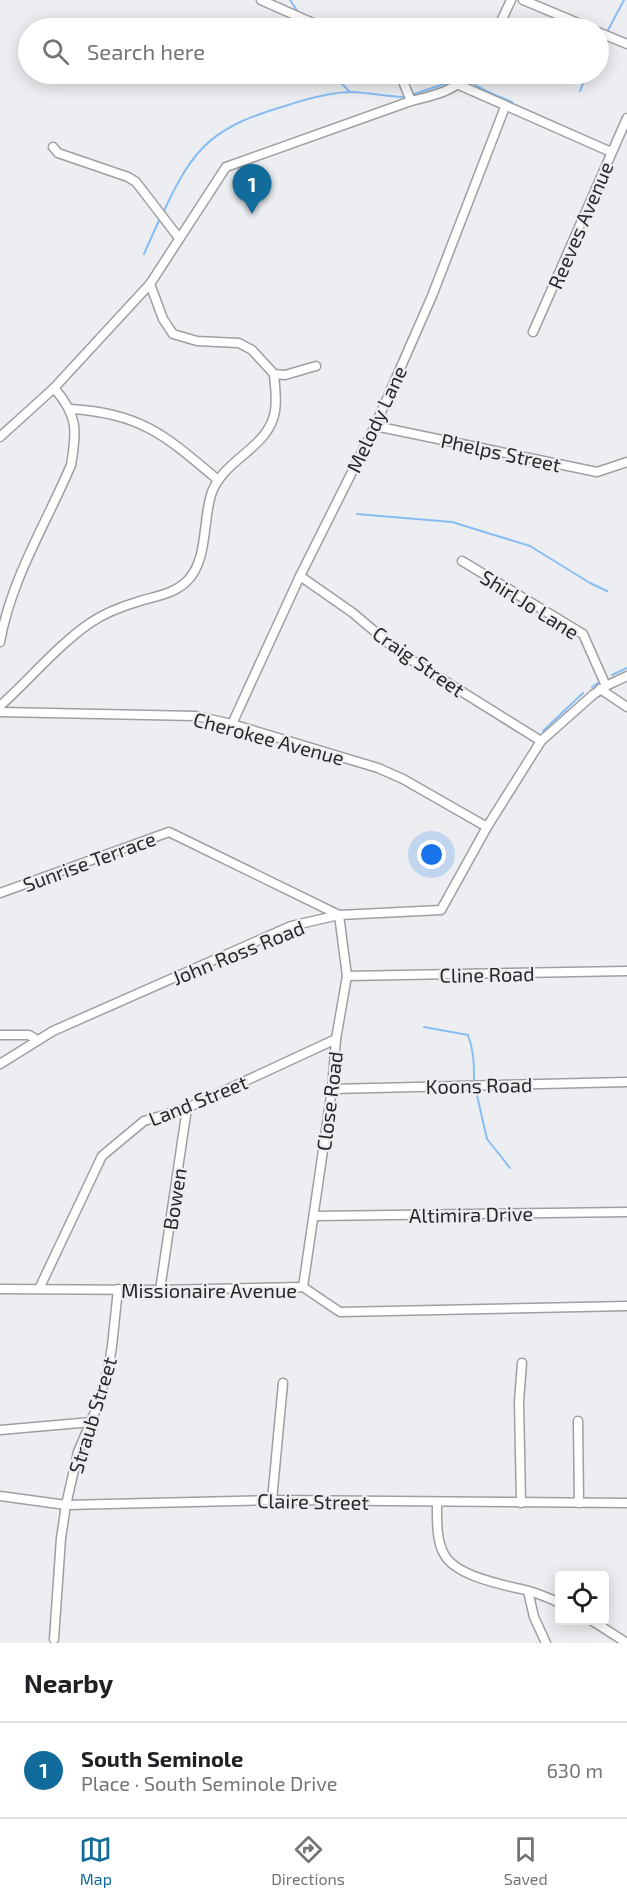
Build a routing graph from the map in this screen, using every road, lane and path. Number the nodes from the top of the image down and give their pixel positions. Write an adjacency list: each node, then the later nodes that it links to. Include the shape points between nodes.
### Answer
1 (261, 0): 4 (street)
2 (511, 0): 5 (street)
3 (523, 0): 6 (street)
4 (302, 18)
5 (503, 18)
6 (566, 18)
7 (609, 37): 8 (street)
8 (627, 44)
9 (404, 84): 11 (street)
10 (459, 85): 11 (street); 12 (street)
11 (411, 101): 16 (street, via 226,166)
12 (505, 107): 15 (street); 23 (street, Melody Lane, via 432,296)
13 (627, 118): 15 (street, Reeves Avenue)
14 (53, 147): 16 (street, via 58,153 136,182)
15 (611, 152): 18 (street, Reeves Avenue)
16 (179, 238): 17 (street)
17 (150, 284): 20 (street, via 173,334 197,341 239,344 252,350); 21 (street)
18 (533, 332)
19 (316, 366): 20 (street, via 285,375)
20 (274, 374): 26 (street, via 275,410 264,436)
21 (54, 388): 22 (street); 24 (street)
22 (70, 409): 26 (street, via 123,416 147,427 175,444); 29 (street, via 75,426 71,465 16,584)
23 (375, 426): 25 (street, Phelps Street, via 597,472); 28 (street, Melody Lane)
24 (0, 437)
25 (627, 462)
26 (218, 480): 32 (street, via 207,509 193,575 177,590 113,610 91,622)
27 (462, 561): 31 (street, Shirl Jo Lane, via 584,634)
28 (300, 576): 35 (street, Melody Lane); 36 (street, Craig Street, via 416,663)
29 (0, 642)
30 (627, 676): 31 (street, John Ross Road)
31 (603, 688): 33 (street); 36 (street, John Ross Road)
32 (0, 706)
33 (627, 707)
34 (0, 712): 35 (street, Cherokee Avenue, via 175,714)
35 (232, 724): 37 (street, Cherokee Avenue, via 378,768)
36 (541, 741): 37 (street, John Ross Road)
37 (487, 827): 39 (street, John Ross Road, via 441,910)
38 (0, 893): 39 (street, Sunrise Terrace, via 168,832)
39 (339, 915): 41 (street, Close Road); 44 (street, John Ross Road, via 291,926)
40 (627, 971): 41 (street, Cline Road)
41 (347, 976): 43 (street, Close Road)
42 (0, 1035): 44 (street, via 29,1035)
43 (336, 1039): 47 (street, Close Road); 48 (street, Land Street)
44 (37, 1040): 45 (street, John Ross Road)
45 (0, 1064)
46 (627, 1082): 47 (street, Koons Road)
47 (332, 1089): 50 (street, Close Road)
48 (187, 1108): 53 (street, Land Street, via 144,1120 102,1156); 55 (street, Bowen)
49 (627, 1212): 50 (street, Altimira Drive)
50 (314, 1216): 51 (street, Close Road)
51 (303, 1287): 55 (street, Missionaire Avenue); 56 (street, Missionaire Avenue, via 340,1312)
52 (0, 1289): 53 (street, Missionaire Avenue)
53 (39, 1289): 54 (street, Missionaire Avenue)
54 (118, 1289): 55 (street, Missionaire Avenue); 60 (street, Straub Street, via 109,1364)
55 (160, 1290)
56 (627, 1306)
57 (522, 1363): 65 (street)
58 (283, 1383): 63 (street)
59 (578, 1421): 66 (street)
60 (91, 1422): 61 (street); 68 (street, Straub Street, via 78,1452)
61 (0, 1430)
62 (0, 1496): 68 (street, Claire Street)
63 (272, 1500): 64 (street, Claire Street); 68 (street, Claire Street)
64 (437, 1503): 65 (street, Claire Street); 69 (street, via 441,1548 451,1563 484,1579)
65 (521, 1503): 66 (street, Claire Street)
66 (579, 1503): 67 (street, Claire Street)
67 (627, 1503)
68 (66, 1505): 72 (street, Straub Street)
69 (528, 1591): 70 (street); 73 (street)
70 (555, 1601)
71 (599, 1625): 74 (street)
72 (54, 1638)
73 (546, 1643)
74 (627, 1643)

